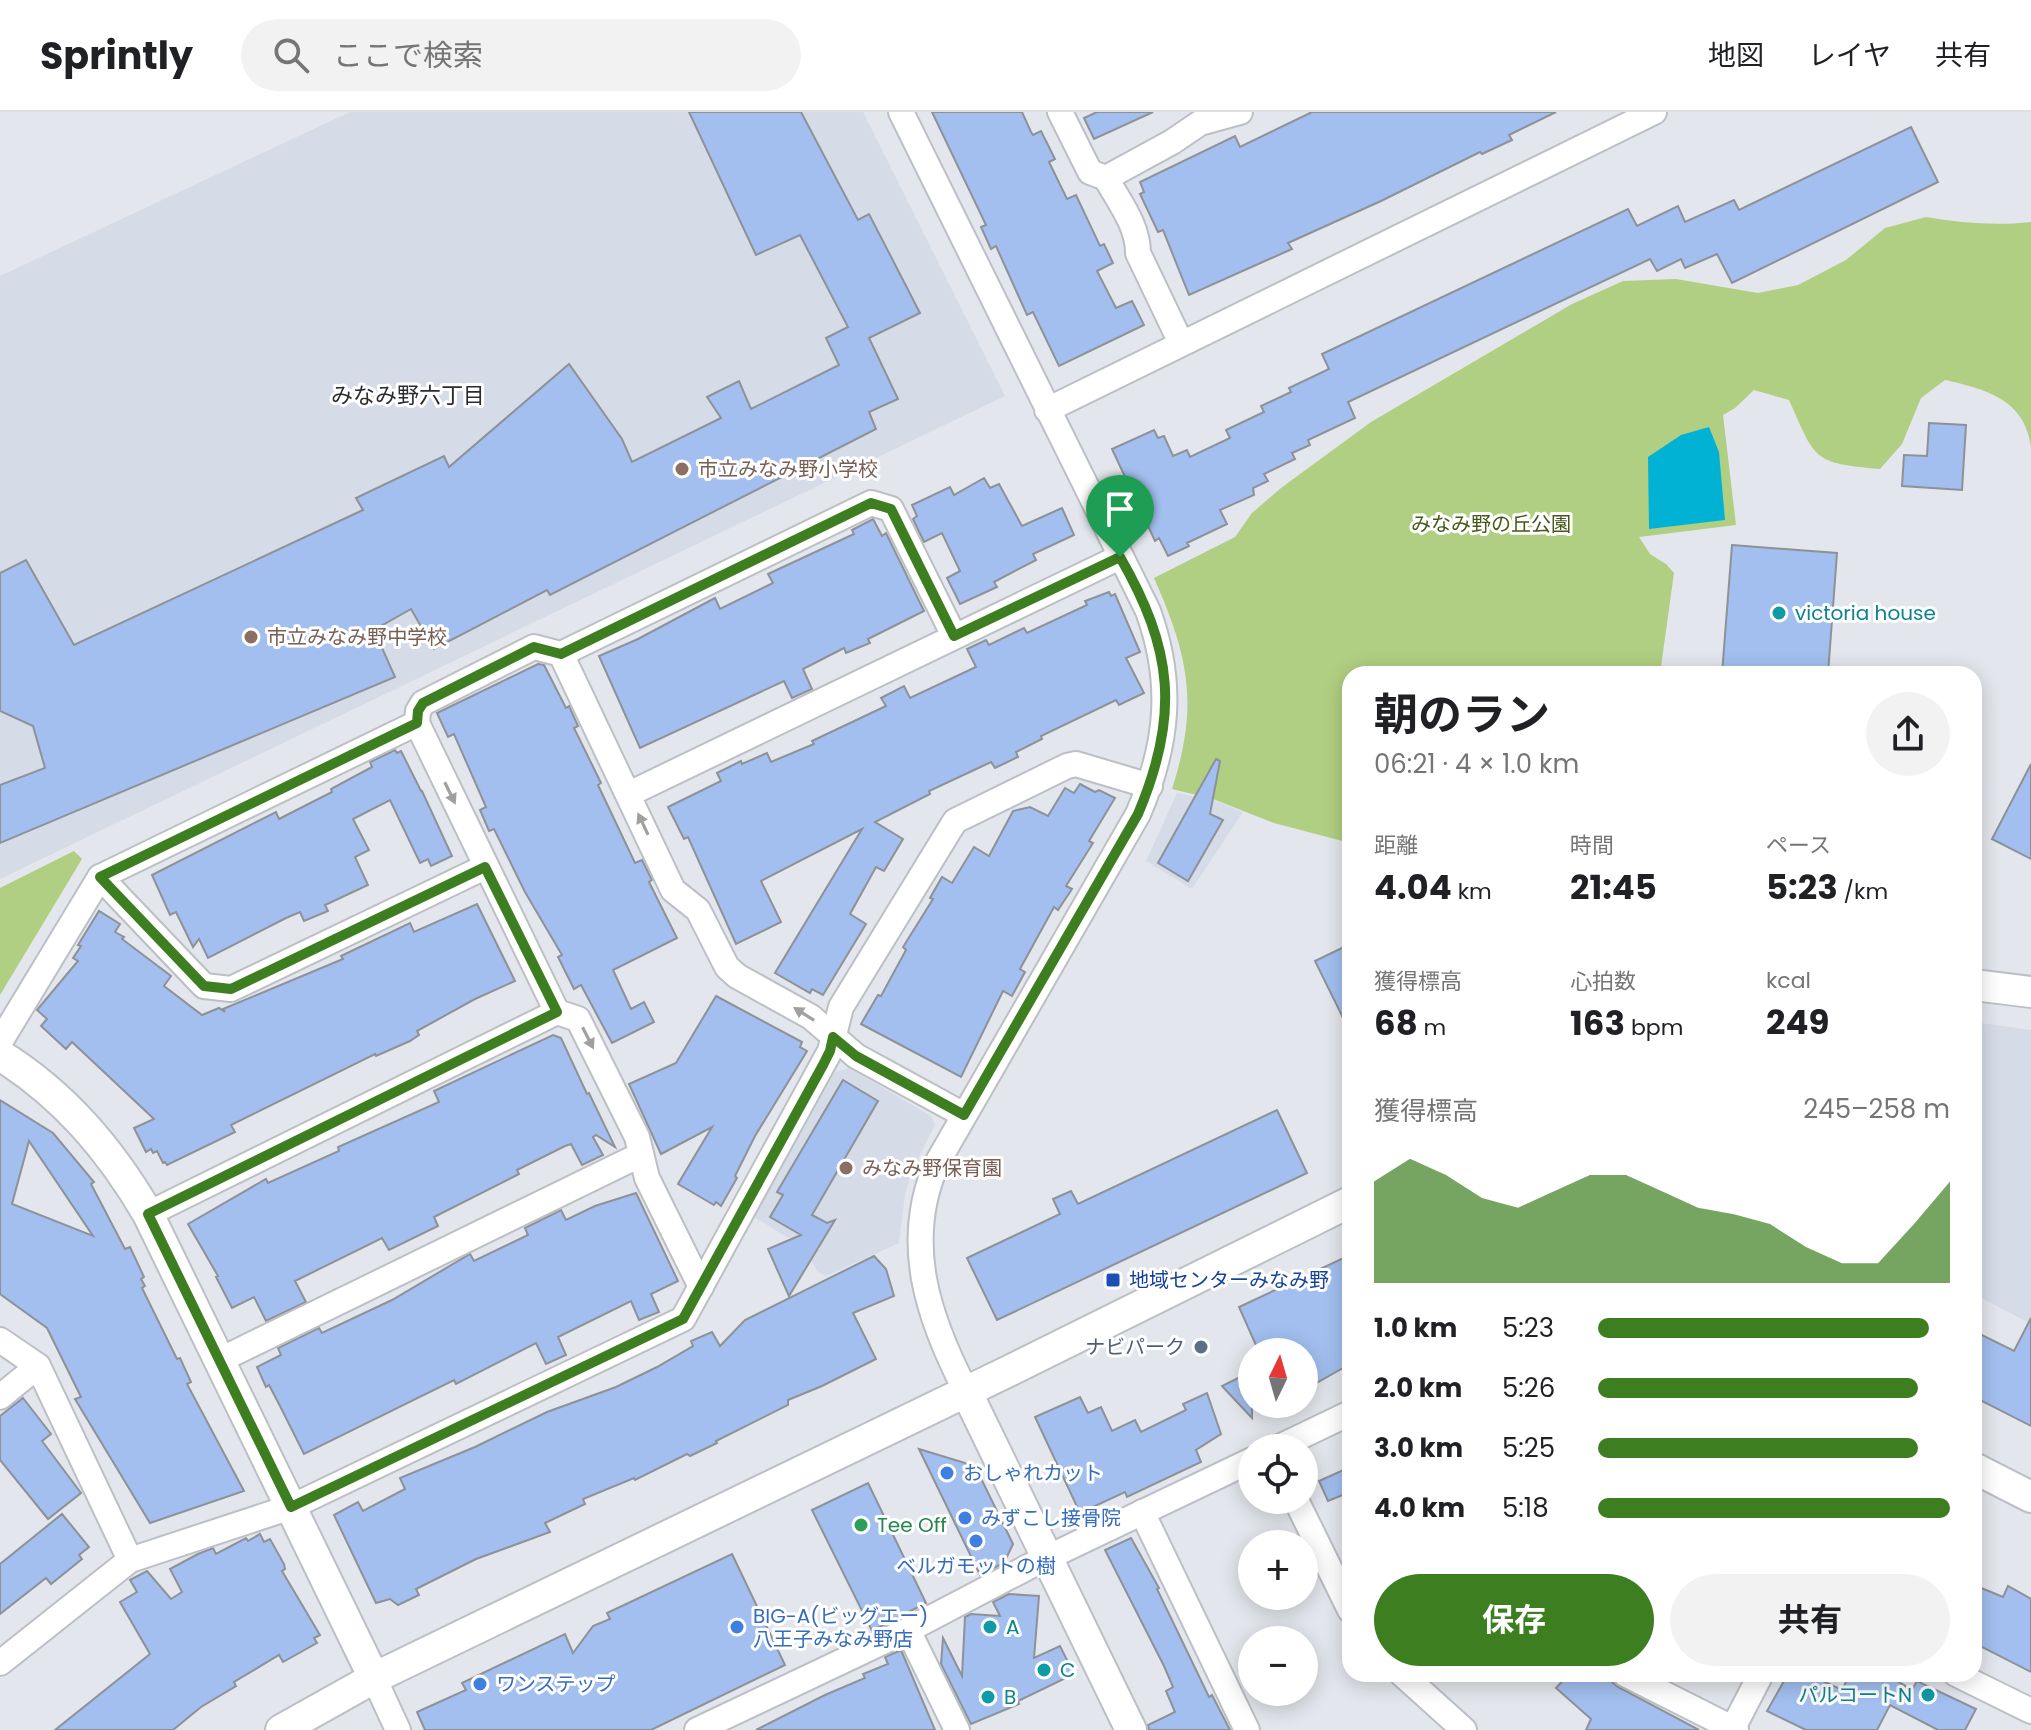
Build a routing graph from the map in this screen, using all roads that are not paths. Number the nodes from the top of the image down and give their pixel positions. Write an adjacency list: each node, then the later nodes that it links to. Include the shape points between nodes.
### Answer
1 (901, 112): 7 (street)
2 (1060, 112): 5 (street, via 1090,172)
3 (1240, 112): 5 (street, via 1200,123)
4 (1654, 112): 6 (street)
5 (1106, 178): 6 (street, via 1131,220 1138,253)
6 (1181, 343): 7 (street)
7 (1047, 410): 8 (street)
8 (1120, 557): 9 (street); 12 (street, via 1148,611 1163,662 1164,720)
9 (954, 636): 10 (street, via 891,509 871,503); 13 (street)
10 (561, 654): 11 (street, via 534,647 423,703); 13 (street)
11 (417, 723): 14 (street, one-way to 14); 15 (street)
12 (1150, 786): 19 (street, via 1076,764 955,821 841,1007); 22 (street)
13 (629, 794): 19 (street, one-way to 13, via 811,1017 727,967 698,910 673,890)
14 (485, 867): 15 (street, via 231,989 204,986); 18 (street)
15 (100, 877): 20 (street)
16 (1982, 986): 17 (street)
17 (2031, 992)
18 (557, 1012): 23 (street, one-way to 23, via 578,1019 637,1137); 25 (street)
19 (833, 1037): 22 (street, via 856,1056); 26 (street, via 823,1065)
20 (0, 1042)
21 (0, 1055): 25 (street, via 74,1112 127,1178)
22 (964, 1115): 30 (street, via 931,1176 919,1238 931,1314)
23 (640, 1155): 26 (street); 28 (street)
24 (1342, 1206): 30 (street)
25 (148, 1214): 28 (street)
26 (701, 1287): 37 (street, via 683,1319)
27 (0, 1340): 29 (street)
28 (220, 1360): 37 (street)
29 (38, 1366): 31 (street); 41 (street)
30 (966, 1391): 40 (street); 45 (street)
31 (0, 1397)
32 (1342, 1417): 33 (street)
33 (1306, 1434)
34 (1238, 1467): 38 (street)
35 (1982, 1472): 36 (street)
36 (2031, 1497)
37 (291, 1507): 41 (street); 45 (street)
38 (1142, 1512): 40 (street); 56 (street)
39 (1303, 1514): 42 (street)
40 (1047, 1558): 43 (street); 55 (street)
41 (130, 1560): 44 (street)
42 (1342, 1594)
43 (908, 1630): 53 (street); 54 (street)
44 (0, 1663)
45 (374, 1678): 51 (street); 52 (street)
46 (1411, 1682): 57 (street)
47 (1641, 1682): 58 (street)
48 (1757, 1682): 58 (street)
49 (1972, 1682): 50 (street)
50 (2031, 1711)
51 (281, 1730)
52 (398, 1730)
53 (697, 1730)
54 (957, 1730)
55 (1131, 1730)
56 (1247, 1730)
57 (1464, 1730)
58 (1734, 1730)

